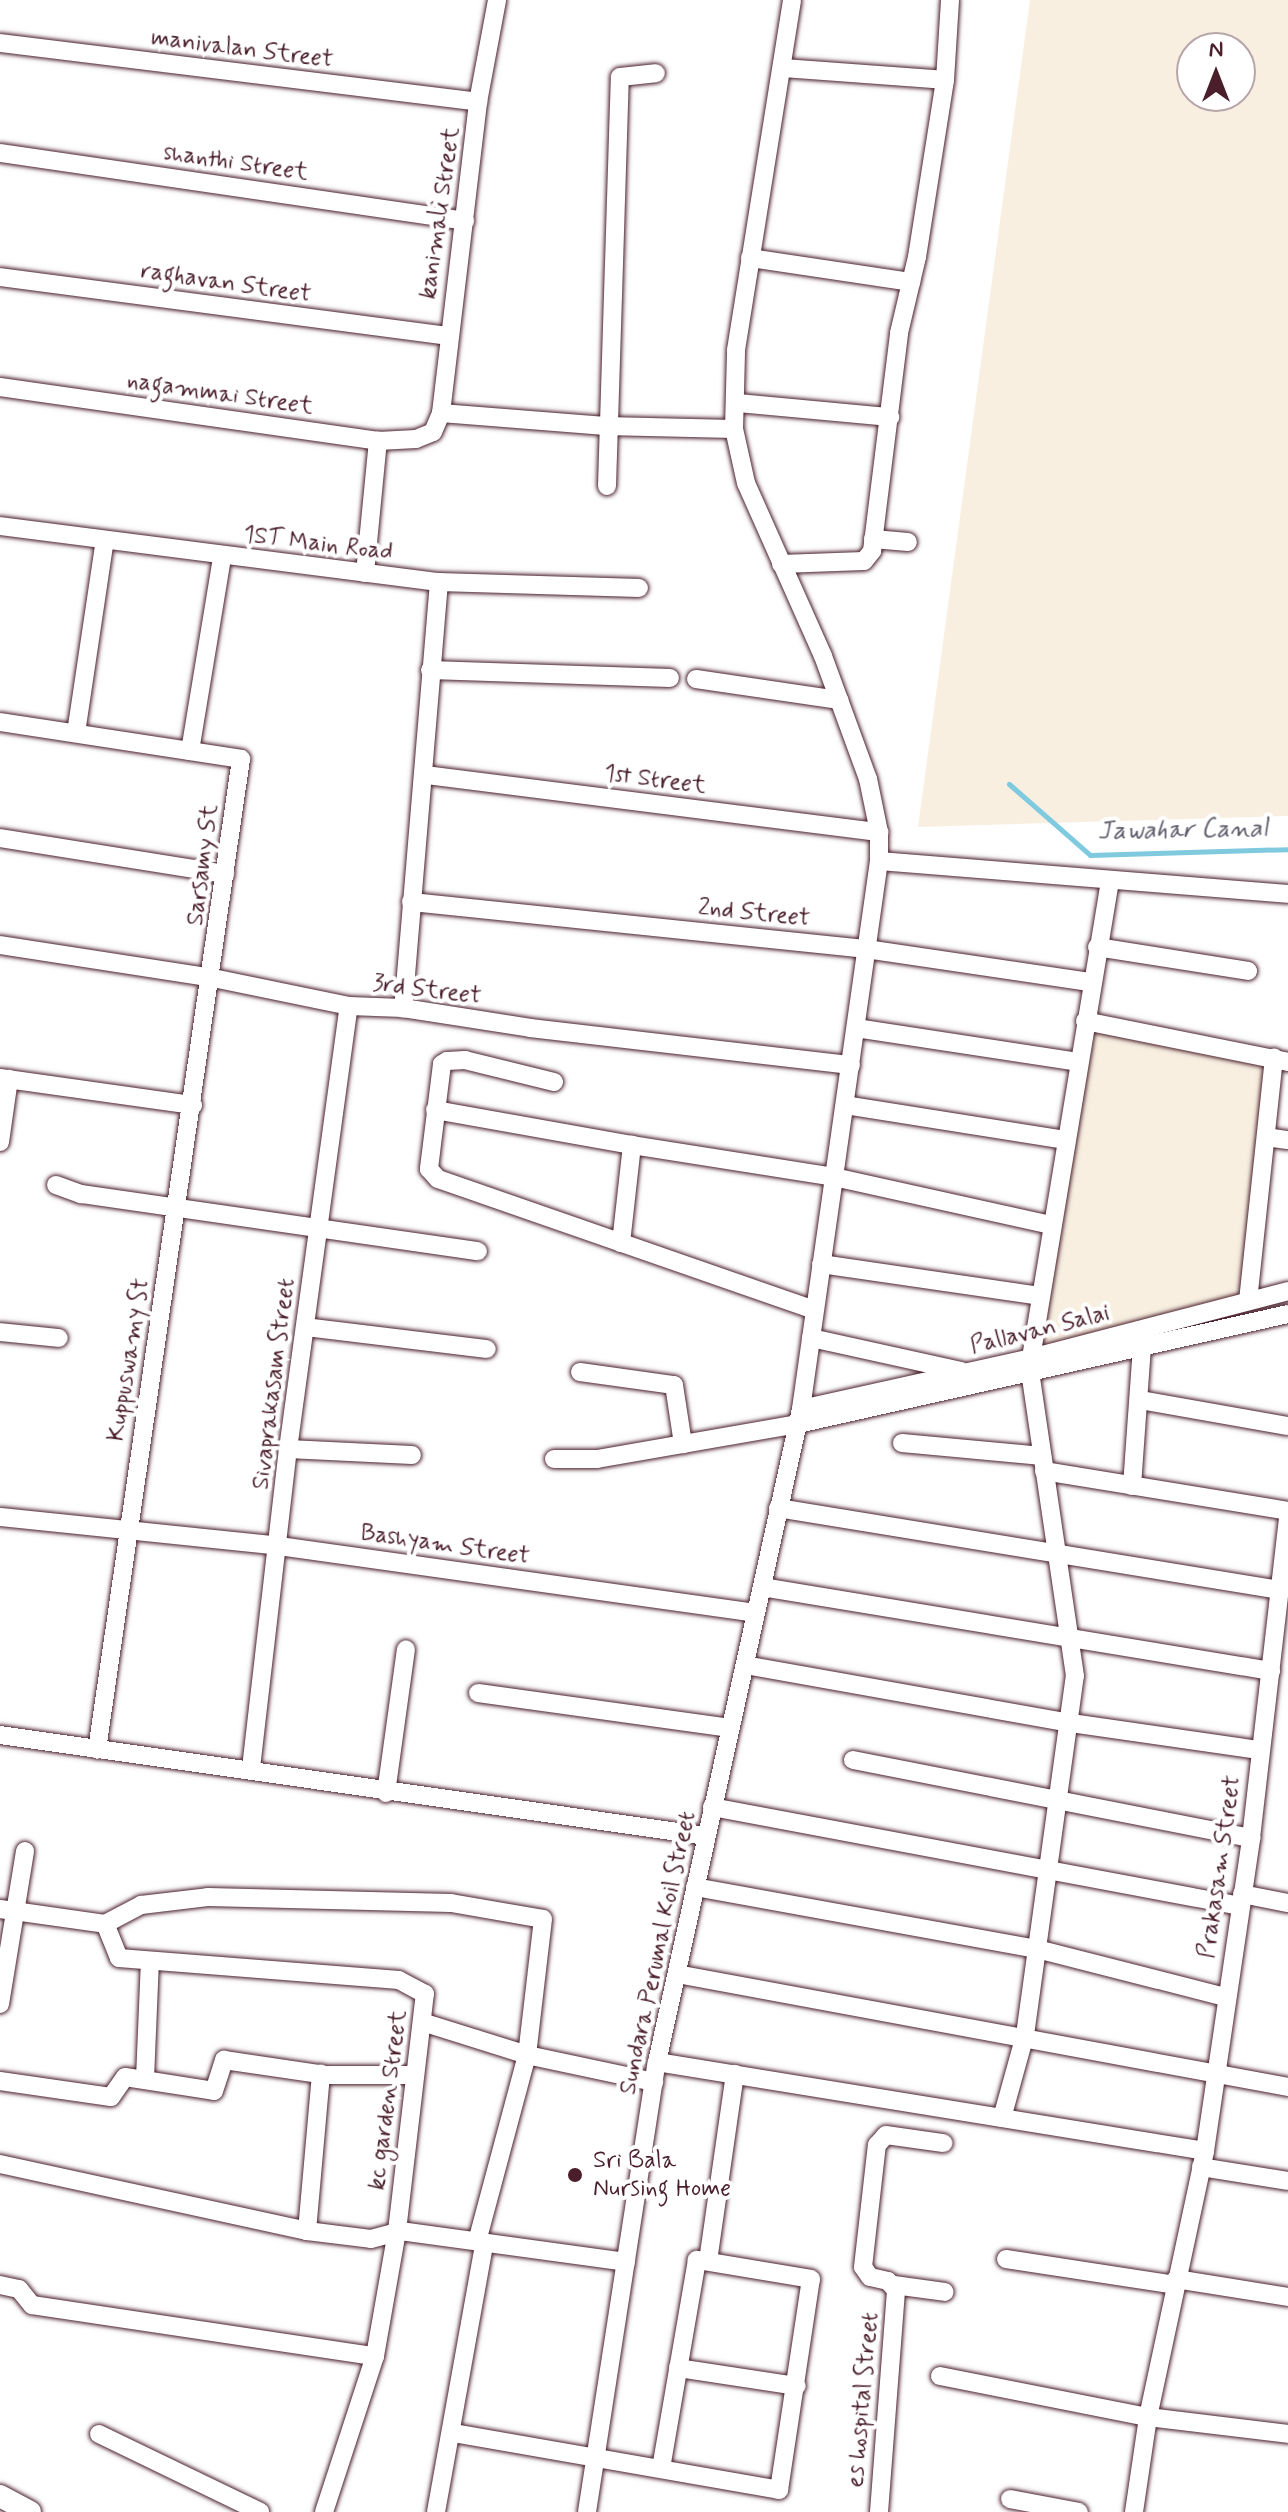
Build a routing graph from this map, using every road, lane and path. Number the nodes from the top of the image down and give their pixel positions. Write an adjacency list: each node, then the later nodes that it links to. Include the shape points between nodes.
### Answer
1 (497, 0): 8 (street, kanimali Street)
2 (792, 0): 5 (street)
3 (950, 0): 7 (street)
4 (0, 43): 8 (street, manivalan Street)
5 (782, 68): 7 (street); 11 (street)
6 (656, 73): 19 (street, via 620,77)
7 (945, 80): 13 (street)
8 (478, 102): 10 (street, kanimali Street)
9 (0, 153): 10 (street, shanthi Street)
10 (465, 221): 14 (street, kanimali Street)
11 (750, 258): 13 (street); 16 (street, via 736,350)
12 (0, 277): 14 (street, raghavan Street)
13 (911, 282): 18 (street)
14 (446, 336): 17 (street, kanimali Street)
15 (0, 387): 22 (street, nagammai Street)
16 (738, 403): 18 (street); 20 (street)
17 (441, 413): 19 (street); 21 (street, kanimali Street)
18 (890, 417): 25 (street)
19 (605, 426): 20 (street); 23 (street)
20 (734, 429): 29 (street, Sundara Perumal Koil Street, via 746,483)
21 (433, 432): 22 (street, nagammai Street, via 416,439)
22 (378, 441): 30 (street)
23 (607, 486)
24 (0, 526): 26 (street, 1ST Main Road)
25 (873, 539): 27 (street); 29 (street, via 864,561)
26 (105, 540): 28 (street, 1ST Main Road); 38 (street)
27 (908, 542)
28 (222, 557): 30 (street, 1ST Main Road); 39 (street)
29 (781, 564): 36 (street, Sundara Perumal Koil Street)
30 (365, 573): 31 (street, 1ST Main Road)
31 (439, 582): 32 (street, 1ST Main Road); 33 (street)
32 (639, 588)
33 (430, 670): 34 (street); 40 (street)
34 (670, 678)
35 (696, 679): 36 (street)
36 (839, 700): 41 (street, Sundara Perumal Koil Street, via 868,779)
37 (0, 722): 38 (street)
38 (76, 733): 39 (street)
39 (190, 751): 44 (street, Sarsamy St, via 241,759)
40 (426, 775): 41 (street, 1st Street); 47 (street)
41 (879, 832): 43 (street, Sundara Perumal Koil Street)
42 (0, 838): 44 (street)
43 (879, 861): 45 (street); 50 (street, Sundara Perumal Koil Street)
44 (225, 874): 52 (street, Sarsamy St)
45 (1110, 881): 46 (street, via 1128,878); 49 (street)
46 (1288, 894)
47 (411, 902): 50 (street, 2nd Street); 55 (street)
48 (0, 945): 52 (street, 3rd Street)
49 (1097, 947): 51 (street); 53 (street)
50 (866, 949): 53 (street, 2nd Street); 57 (street, Sundara Perumal Koil Street)
51 (1248, 971)
52 (213, 978): 54 (street, 3rd Street); 63 (street, Kuppuswamy St)
53 (1090, 982): 56 (street)
54 (349, 1006): 55 (street, 3rd Street); 75 (street, Sivaprakasam Street)
55 (403, 1008): 60 (street, 3rd Street)
56 (1085, 1021): 58 (street); 59 (street)
57 (856, 1028): 59 (street); 60 (street, Sundara Perumal Koil Street)
58 (1281, 1060): 66 (street)
59 (1079, 1062): 67 (street)
60 (851, 1065): 64 (street, Sundara Perumal Koil Street)
61 (4, 1079): 63 (street); 69 (street)
62 (554, 1082): 65 (street, via 454,1058 442,1064)
63 (193, 1105): 73 (street, Kuppuswamy St)
64 (845, 1105): 67 (street); 71 (street, Sundara Perumal Koil Street)
65 (435, 1110): 70 (street); 76 (street, via 427,1157 438,1179)
66 (1266, 1137): 68 (street); 81 (street)
67 (1065, 1140): 74 (street)
68 (1288, 1140)
69 (0, 1142)
70 (632, 1145): 71 (street); 76 (street)
71 (834, 1177): 74 (street); 78 (street, Sundara Perumal Koil Street)
72 (56, 1185): 73 (street, via 81,1194)
73 (178, 1206): 75 (street); 107 (street, Kuppuswamy St)
74 (1050, 1225): 80 (street)
75 (318, 1227): 77 (street); 84 (street, Sivaprakasam Street)
76 (621, 1243): 82 (street)
77 (478, 1251)
78 (821, 1264): 80 (street); 82 (street, Sundara Perumal Koil Street)
79 (1288, 1291): 81 (street, Pallavan Salai)
80 (1040, 1296): 90 (street)
81 (1248, 1301): 90 (street, Pallavan Salai)
82 (814, 1310): 87 (street, Sundara Perumal Koil Street)
83 (1288, 1314): 88 (street)
84 (305, 1327): 89 (street); 98 (street, Sivaprakasam Street)
85 (0, 1332): 86 (street)
86 (59, 1338)
87 (811, 1338): 92 (street); 94 (street, Sundara Perumal Koil Street)
88 (1142, 1347): 90 (street); 93 (street)
89 (487, 1349)
90 (1030, 1365): 92 (street, Pallavan Salai); 94 (street); 101 (street)
91 (580, 1372): 97 (street, via 674,1385)
92 (967, 1372): 94 (street, Pallavan Salai)
93 (1140, 1400): 95 (street); 102 (street)
94 (800, 1417): 97 (street); 103 (street, Sundara Perumal Koil Street)
95 (1288, 1426)
96 (902, 1443): 101 (street)
97 (683, 1444): 100 (street, via 597,1459)
98 (288, 1449): 99 (street); 108 (street, Sivaprakasam Street)
99 (412, 1455)
100 (554, 1459)
101 (1043, 1464): 102 (street); 109 (street)
102 (1132, 1486): 104 (street)
103 (778, 1508): 109 (street); 110 (street, Sundara Perumal Koil Street)
104 (1288, 1511)
105 (0, 1517): 107 (street, Bashyam Street)
106 (1288, 1520): 111 (street, Prakasam Street)
107 (128, 1529): 108 (street, Bashyam Street); 122 (street, Kuppuswamy St)
108 (279, 1546): 112 (street, Bashyam Street); 125 (street, Sivaprakasam Street)
109 (1054, 1553): 111 (street); 114 (street)
110 (762, 1587): 112 (street, Sundara Perumal Koil Street); 114 (street)
111 (1280, 1590): 113 (street, Prakasam Street)
112 (755, 1613): 116 (street, Sundara Perumal Koil Street)
113 (1282, 1638): 117 (street, Prakasam Street)
114 (1069, 1640): 117 (street); 119 (street, via 1075,1676)
115 (406, 1649): 126 (street)
116 (745, 1665): 119 (street); 120 (street, Sundara Perumal Koil Street)
117 (1271, 1671): 123 (street, Prakasam Street)
118 (478, 1693): 120 (street)
119 (1071, 1723): 123 (street); 127 (street)
120 (729, 1728): 128 (street, Sundara Perumal Koil Street)
121 (0, 1735): 122 (street)
122 (97, 1750): 125 (street)
123 (1259, 1750): 130 (street, Prakasam Street)
124 (853, 1760): 127 (street)
125 (251, 1768): 126 (street)
126 (386, 1793): 129 (street)
127 (1061, 1803): 130 (street); 132 (street)
128 (712, 1807): 129 (street, Sundara Perumal Koil Street); 132 (street)
129 (706, 1836): 133 (street, Sundara Perumal Koil Street)
130 (1251, 1838): 134 (street, Prakasam Street)
131 (25, 1851): 136 (street)
132 (1050, 1867): 134 (street); 138 (street)
133 (695, 1887): 138 (street); 140 (street, Sundara Perumal Koil Street)
134 (1241, 1900): 135 (street); 141 (street, Prakasam Street)
135 (1288, 1903)
136 (7, 1910): 137 (street); 142 (street)
137 (105, 1924): 139 (street, kc garden Street, via 119,1958); 145 (street, via 141,1905 208,1897 451,1903 543,1919)
138 (1037, 1949): 141 (street); 144 (street)
139 (150, 1961): 143 (street, kc garden Street, via 399,1980 425,1994); 151 (street)
140 (677, 1974): 144 (street); 146 (street, Sundara Perumal Koil Street)
141 (1226, 1997): 150 (street, Prakasam Street)
142 (0, 2004)
143 (422, 2022): 145 (street); 149 (street, kc garden Street)
144 (1025, 2035): 150 (street); 155 (street)
145 (527, 2055): 153 (street); 162 (street)
146 (657, 2062): 148 (street); 153 (street, Sundara Perumal Koil Street)
147 (321, 2074): 149 (street); 151 (street, via 224,2060 214,2091); 160 (street)
148 (735, 2074): 155 (street); 164 (street)
149 (413, 2075): 161 (street, kc garden Street)
150 (1214, 2076): 154 (street); 157 (street, Prakasam Street)
151 (145, 2079): 152 (street, via 125,2077 111,2097)
152 (0, 2081)
153 (654, 2082): 165 (street, Sundara Perumal Koil Street)
154 (1288, 2087)
155 (1002, 2118): 157 (street)
156 (943, 2143): 168 (street, es hospital Street, via 886,2135 877,2145 863,2267 870,2277)
157 (1203, 2159): 159 (street); 166 (street, Prakasam Street)
158 (0, 2164): 160 (street)
159 (1288, 2181)
160 (307, 2231): 161 (street, via 371,2239)
161 (397, 2231): 162 (street); 171 (street, kc garden Street)
162 (481, 2243): 165 (street); 176 (street)
163 (1006, 2259): 166 (street)
164 (708, 2261): 172 (street, via 696,2263); 174 (street, via 811,2279)
165 (626, 2262): 179 (street, Sundara Perumal Koil Street)
166 (1176, 2282): 170 (street); 175 (street, Prakasam Street)
167 (0, 2285): 171 (street, via 19,2289 32,2305)
168 (894, 2285): 169 (street); 188 (street, es hospital Street)
169 (945, 2292)
170 (1288, 2297)
171 (375, 2356): 185 (street, kc garden Street)
172 (678, 2368): 174 (street); 180 (street)
173 (940, 2376): 175 (street)
174 (797, 2386): 180 (street, via 781,2488)
175 (1148, 2417): 178 (street); 190 (street, Prakasam Street)
176 (453, 2433): 179 (street); 186 (street)
177 (99, 2434): 184 (street)
178 (1288, 2434)
179 (596, 2456): 180 (street); 187 (street, Sundara Perumal Koil Street)
180 (661, 2468)
181 (0, 2496): 183 (main road)
182 (1010, 2499): 189 (street)
183 (30, 2512)
184 (260, 2512)
185 (324, 2512)
186 (436, 2512)
187 (587, 2512)
188 (879, 2512)
189 (1079, 2512)
190 (1134, 2512)

